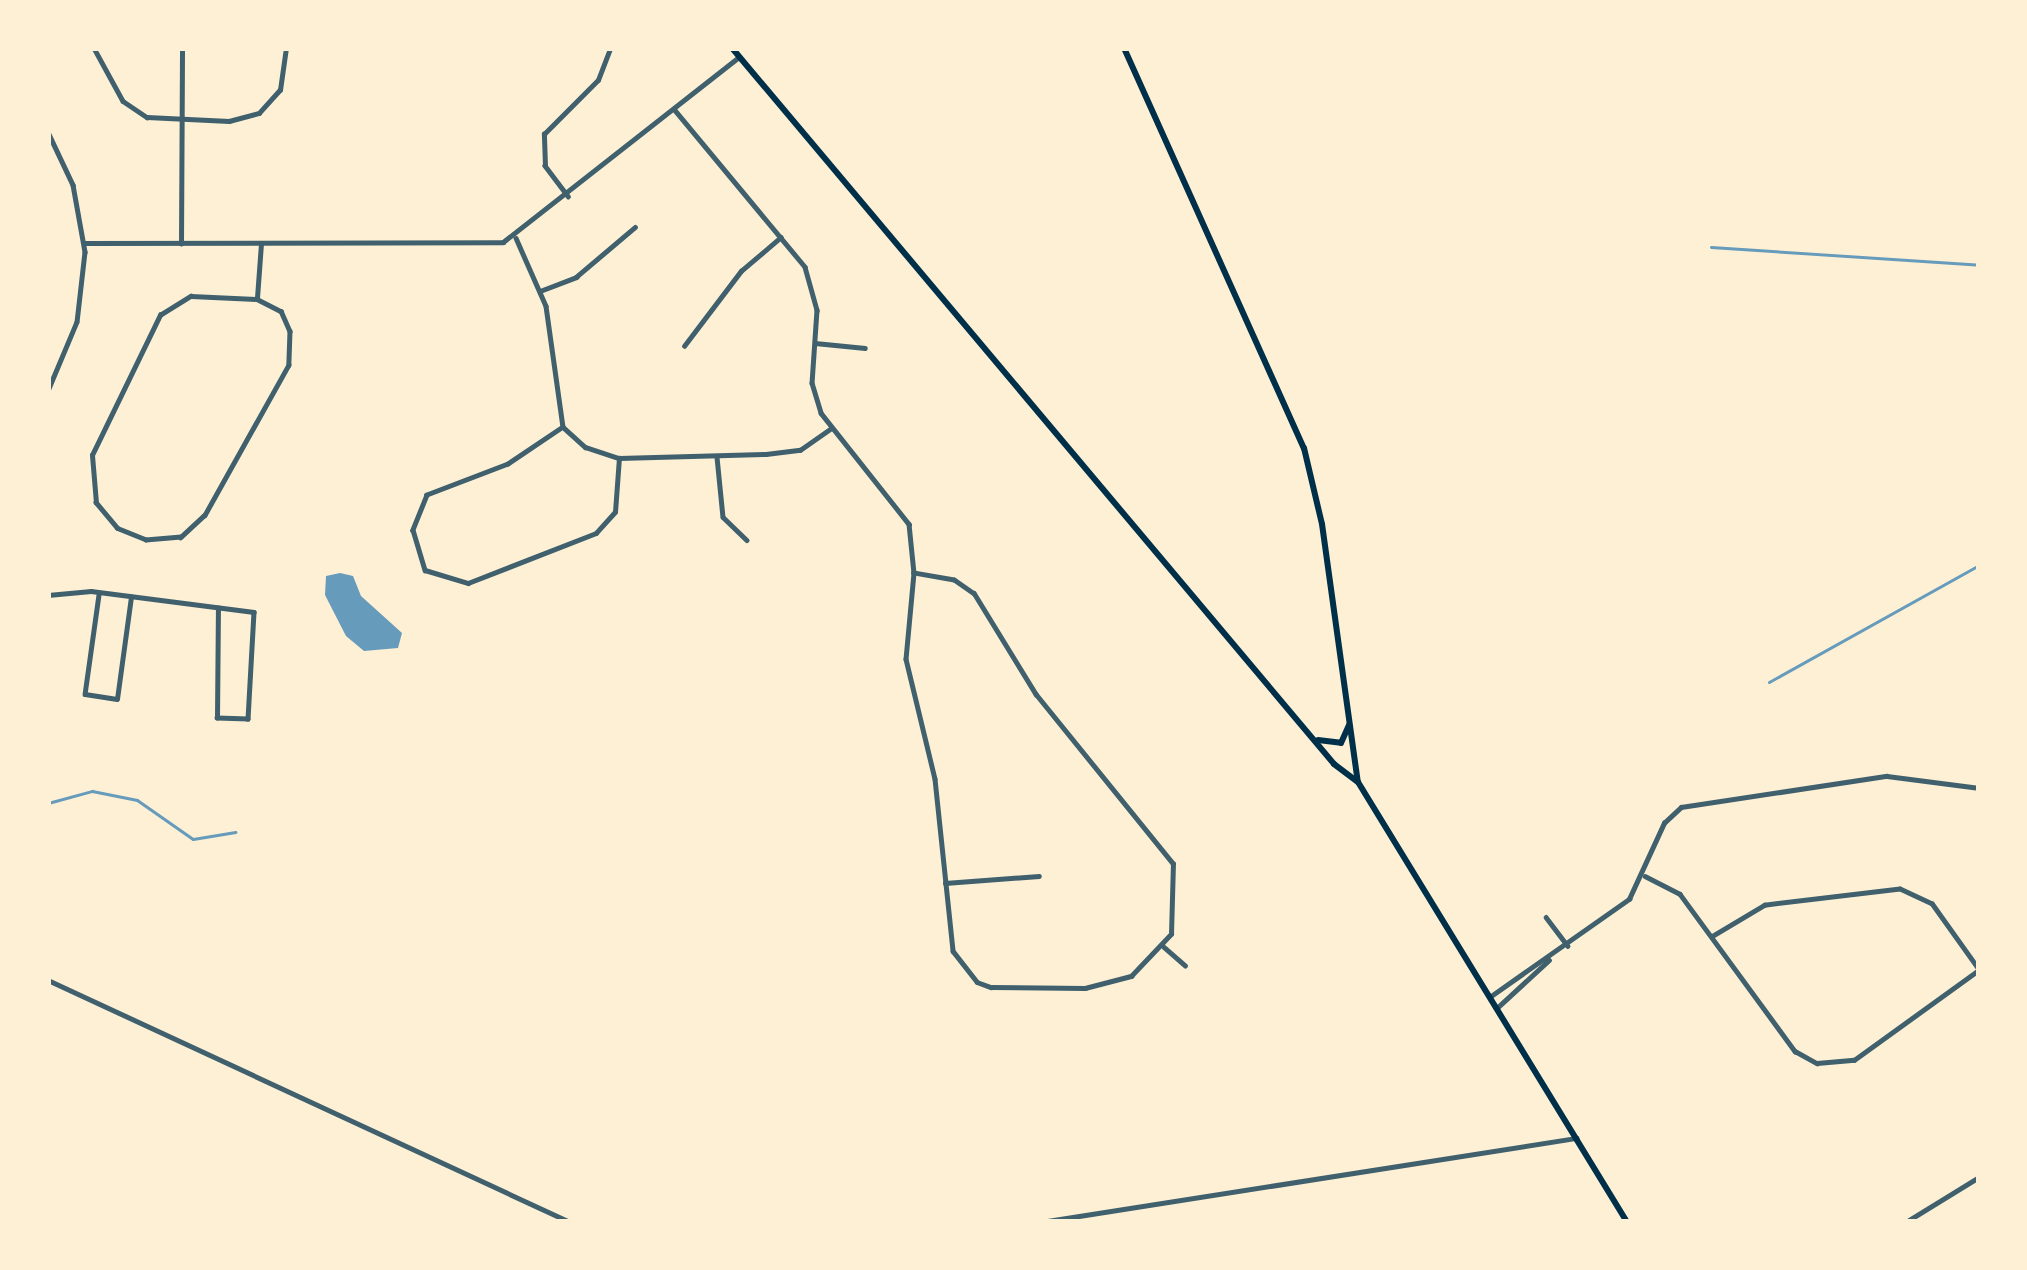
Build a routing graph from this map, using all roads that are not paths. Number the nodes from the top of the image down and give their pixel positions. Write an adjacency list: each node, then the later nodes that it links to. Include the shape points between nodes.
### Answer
1 (94, 48): 9 (street, via 123,100 147,117)
2 (182, 48): 9 (street)
3 (286, 48): 9 (street, via 280,90 259,113)
4 (610, 48): 11 (street, via 598,80 544,134 545,166)
5 (732, 48): 7 (main road)
6 (1124, 48): 34 (main road, via 1304,448)
7 (740, 57): 8 (street); 35 (main road)
8 (674, 109): 11 (street); 14 (street)
9 (181, 120): 16 (street)
10 (48, 132): 15 (street, via 73,185)
11 (568, 197): 13 (street)
12 (635, 227): 18 (street, via 576,278)
13 (516, 238): 17 (street, via 459,248); 18 (street)
14 (781, 238): 20 (street, via 811,278); 21 (street, via 741,271)
15 (85, 243): 16 (street); 23 (street, via 77,322)
16 (181, 244): 17 (street)
17 (261, 244): 19 (street)
18 (540, 291): 24 (street)
19 (257, 299): 19 (street, via 191,296 160,315 92,455 96,503 117,529 165,540 192,528 279,393 290,331 280,311)
20 (815, 343): 22 (street); 25 (street, via 813,389)
21 (684, 346)
22 (865, 348)
23 (48, 391)
24 (563, 428): 27 (street, via 585,447); 27 (street, via 508,464 427,496 412,530 425,570 468,583 596,533 615,512)
25 (832, 428): 26 (street, via 800,450); 29 (street, via 909,524)
26 (717, 457): 27 (street); 28 (street, via 723,517)
27 (619, 458)
28 (747, 540)
29 (914, 573): 40 (street, via 906,659 935,779); 44 (street, via 954,580 974,594 1036,695 1161,844 1178,898)
30 (99, 592): 31 (street); 32 (street); 32 (street, via 85,694 117,699)
31 (48, 595)
32 (131, 597): 33 (street)
33 (218, 608): 33 (street, via 254,612 248,719 217,718)
34 (1349, 703): 35 (main road, via 1341,743 1326,745); 36 (main road)
35 (1309, 733): 36 (main road)
36 (1358, 782): 49 (main road)
37 (1979, 788): 39 (street, via 1887,776 1697,801 1668,817)
38 (1039, 876): 40 (street)
39 (1645, 876): 42 (street, via 1680,894); 43 (street)
40 (945, 884): 44 (street, via 953,951 976,982 991,988 1114,983)
41 (1546, 917): 43 (street)
42 (1713, 936): 47 (street, via 1765,904 1900,889 1931,904); 47 (street, via 1797,1053 1832,1066 1860,1057)
43 (1568, 946): 45 (street)
44 (1164, 947): 46 (street)
45 (1549, 960): 49 (street); 50 (street)
46 (1185, 965)
47 (1979, 970)
48 (48, 980): 53 (street)
49 (1491, 997): 50 (main road)
50 (1498, 1007): 51 (main road)
51 (1576, 1138): 54 (street); 55 (main road)
52 (1979, 1177): 56 (street)
53 (571, 1222)
54 (1041, 1222)
55 (1628, 1222)
56 (1906, 1222)

